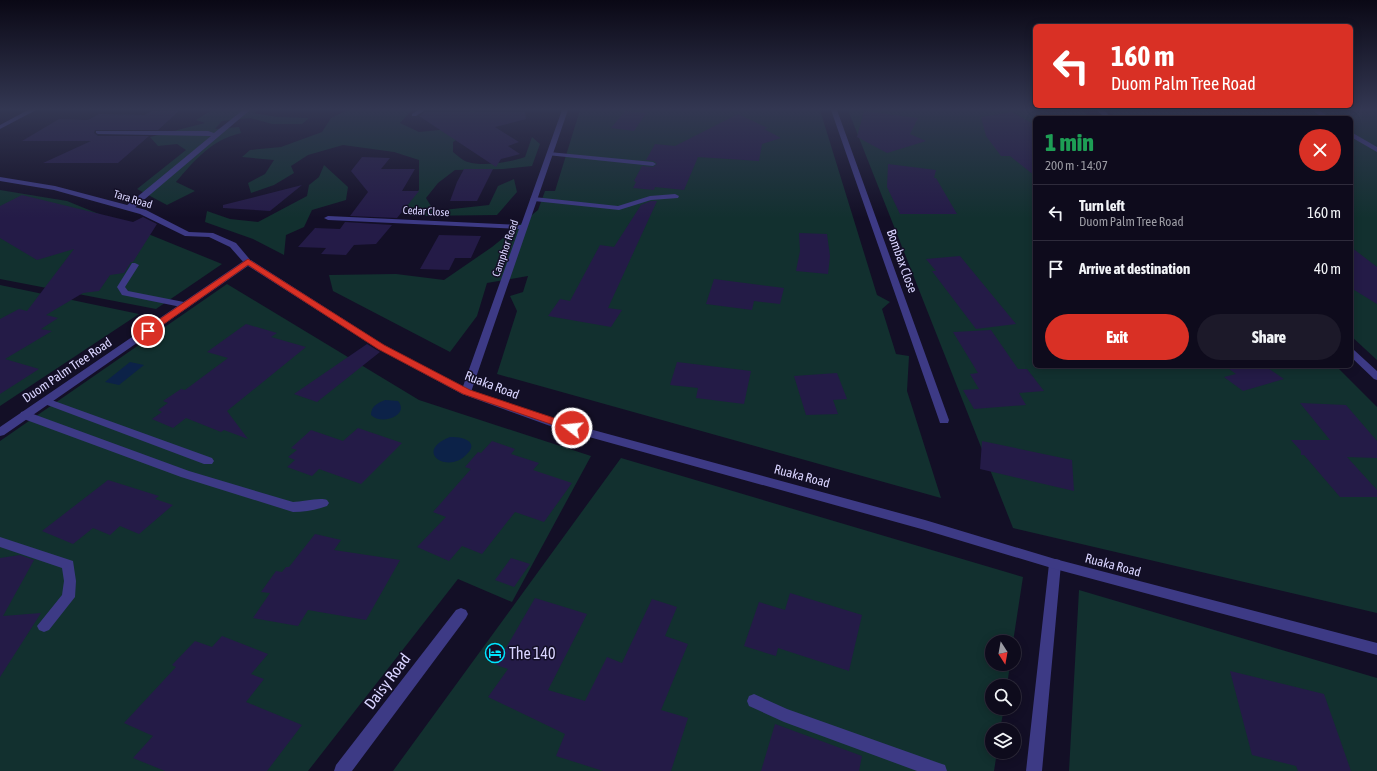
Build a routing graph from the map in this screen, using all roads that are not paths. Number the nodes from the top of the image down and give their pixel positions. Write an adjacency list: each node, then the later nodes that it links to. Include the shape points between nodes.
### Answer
1 (202, 146): 9 (street)
2 (552, 146): 4 (street, Camphor Road)
3 (847, 146): 20 (street, Bombax Close)
4 (549, 154): 5 (street); 8 (street, Camphor Road)
5 (653, 164)
6 (0, 179): 9 (street, Tara Road, via 55,188)
7 (675, 196): 8 (street, via 650,198 619,208)
8 (534, 199): 11 (street, Camphor Road)
9 (129, 208): 12 (street, Tara Road, via 144,212 188,234 210,235 232,245)
10 (328, 218): 11 (street, Cedar Close)
11 (524, 227): 17 (street, Camphor Road)
12 (248, 262): 14 (street, Duom Palm Tree Road); 17 (street, Ruaka Road, via 381,347)
13 (135, 265): 14 (street, via 122,287 125,293)
14 (186, 305): 18 (street, Duom Palm Tree Road)
15 (1353, 354): 16 (street)
16 (1377, 377)
17 (466, 392): 25 (street, Ruaka Road, via 557,424 925,525)
18 (46, 401): 19 (street, Duom Palm Tree Road); 22 (street)
19 (25, 415): 21 (street, Duom Palm Tree Road); 23 (street, via 185,474 292,507)
20 (944, 420)
21 (0, 432)
22 (208, 461)
23 (324, 503)
24 (0, 542): 27 (street, via 68,565 68,598)
25 (1055, 564): 28 (street, Ruaka Road); 32 (street)
26 (461, 614): 30 (street, Daisy Road)
27 (44, 626)
28 (1377, 649)
29 (754, 701): 31 (street, via 784,715)
30 (342, 771)
31 (939, 771)
32 (1034, 771)

